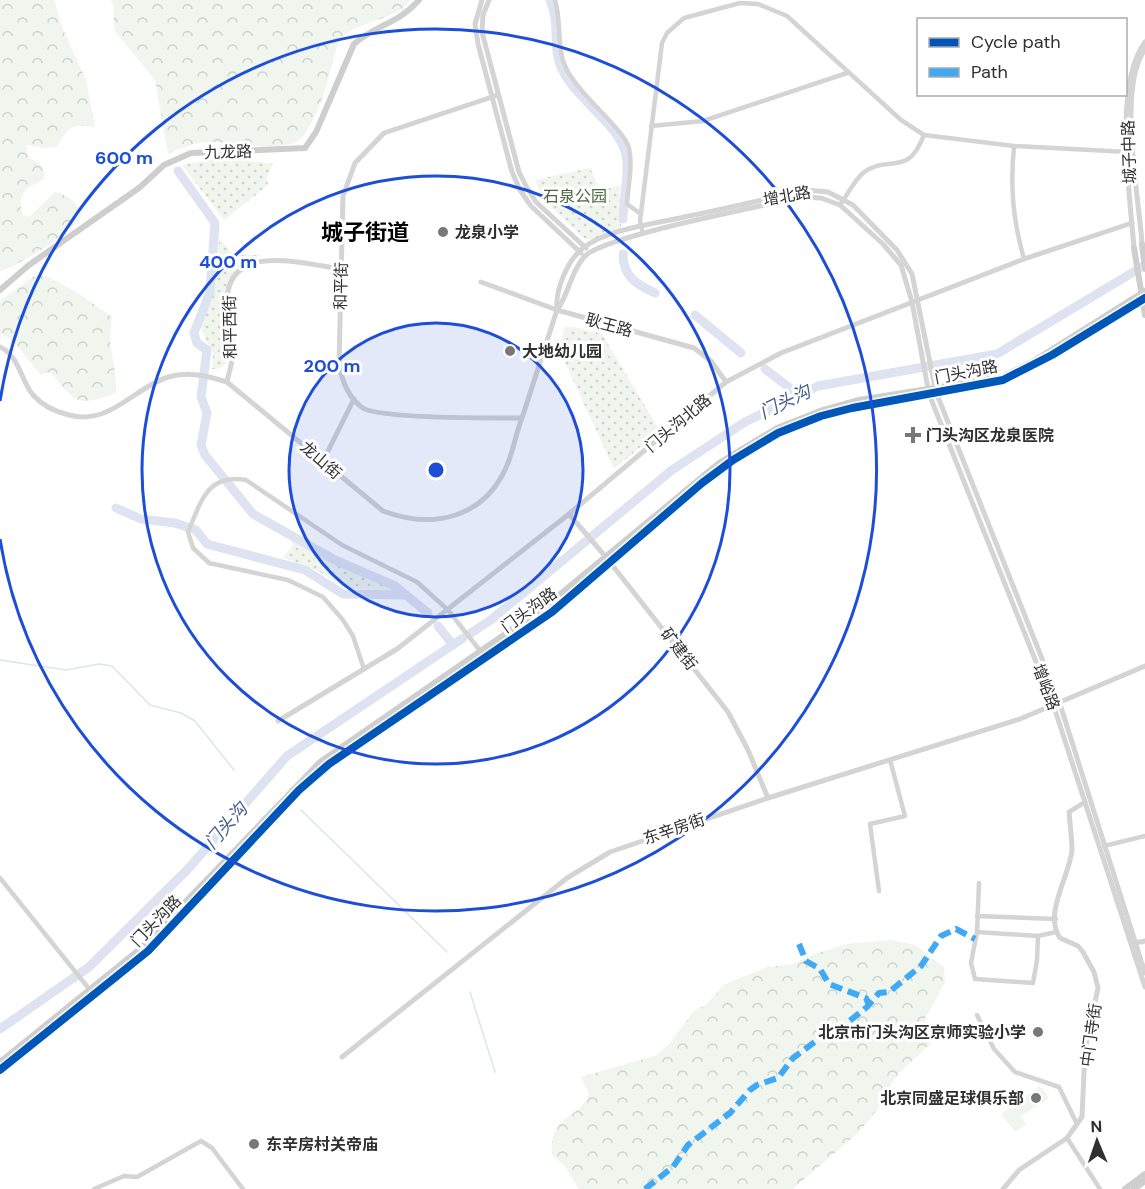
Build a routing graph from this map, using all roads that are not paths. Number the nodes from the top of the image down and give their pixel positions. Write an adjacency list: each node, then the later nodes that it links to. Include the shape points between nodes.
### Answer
1 (419, 0): 25 (main road, 九龙路, via 405,16 354,44 316,132 305,148 191,153 164,165 139,188)
2 (482, 0): 8 (street, via 475,24 477,44)
3 (489, 0): 8 (street, via 482,32)
4 (555, 0): 14 (street, via 560,17 559,52 565,68 588,101 625,140 629,149 627,204)
5 (1145, 42): 12 (street, 城子中路, via 1132,72 1128,94)
6 (1145, 49): 12 (street, 城子中路, via 1131,93)
7 (847, 73): 9 (street, via 703,121); 9 (street, via 787,16 773,9 740,3 695,13 675,24 662,43); 10 (street)
8 (495, 96): 20 (street, via 512,172 520,190 531,206); 22 (street, 和平街, via 397,127 378,137 360,155 349,172 343,196)
9 (651, 126): 14 (street)
10 (924, 135): 11 (street); 13 (street, via 911,159 863,174)
11 (1014, 146): 12 (street); 21 (street, via 1011,197)
12 (1131, 152): 15 (street, 城子中路); 18 (street, 城子中路)
13 (842, 202): 16 (street, 增北路, via 828,192 806,190); 17 (street, 增北路, via 801,198); 27 (street, 增北路, via 879,231 906,262); 28 (street, 增北路, via 901,265)
14 (641, 214): 16 (street)
15 (1132, 223): 19 (street, 城子中路); 21 (street, 门头沟北路)
16 (640, 227): 17 (street); 20 (street, 增北路)
17 (643, 234): 20 (street, 增北路)
18 (1142, 244): 23 (main road)
19 (1134, 248): 26 (main road, 城子中路)
20 (584, 252): 29 (street, 龙山街)
21 (1024, 259): 27 (street, 门头沟北路)
22 (341, 269): 33 (street, 和平西街, via 275,260 253,262 241,270 230,285 227,300 233,349); 36 (street, 和平街, via 339,364)
23 (1145, 269)
24 (481, 282): 29 (street, 耿王路)
25 (0, 290)
26 (1143, 296): 30 (main road, 城子中路); 35 (main road, 门头沟路, via 1018,374 980,386)
27 (918, 300): 28 (street, 门头沟北路); 32 (street, 增北路)
28 (912, 302): 32 (street, 增北路); 34 (street, 门头沟北路, via 781,352)
29 (557, 310): 34 (street, 耿王路, via 694,348 711,361); 37 (street, 龙山街)
30 (1145, 315)
31 (0, 347): 33 (street, 龙山街, via 20,370 33,395 51,409 70,416 88,417 105,412 170,377 198,375)
32 (924, 348): 35 (street, 增北路)
33 (227, 382): 38 (street, 龙山街)
34 (726, 382): 39 (street, 门头沟北路)
35 (931, 390): 40 (main road, 门头沟路, via 860,400 777,428 719,463); 41 (main road, 门头沟路, via 821,416 778,433 702,483); 46 (street, 增峪路)
36 (354, 399): 37 (street, via 375,412); 38 (street)
37 (521, 418): 38 (street, 龙山街, via 498,480 484,499 453,517 405,519 383,511)
38 (323, 461)
39 (569, 514): 40 (street, 矿建街); 42 (street, 门头沟北路)
40 (604, 554): 41 (street, 矿建街); 43 (main road, 门头沟路, via 547,605)
41 (611, 562): 43 (main road, 门头沟路, via 552,612); 49 (street, 矿建街, via 728,712)
42 (448, 610): 43 (street); 45 (street, 门头沟北路); 45 (street, via 417,582 342,545 246,480 231,477 213,485 188,532 193,548 208,562 288,580 322,597 344,620)
43 (483, 653): 65 (main road, 门头沟路, via 321,770 148,951)
44 (1145, 666): 46 (street, 东辛房街)
45 (364, 669): 47 (street, 门头沟北路)
46 (1057, 705): 48 (street, 东辛房街); 50 (street, 增峪路); 52 (street, 增峪路)
47 (278, 721)
48 (890, 760): 49 (street, 东辛房街); 55 (street, via 904,816 870,824)
49 (768, 798): 67 (street, 东辛房街, via 646,838 591,861)
50 (1085, 802): 57 (street, via 1069,812 1072,850 1059,888); 64 (street, 增峪路)
51 (1145, 836): 52 (street)
52 (1104, 846): 62 (street, 增峪路)
53 (0, 878): 65 (street)
54 (978, 883): 56 (street)
55 (879, 891)
56 (977, 916): 57 (street); 58 (street)
57 (1056, 919): 59 (street)
58 (977, 932): 60 (street); 60 (street, via 971,963 975,979 1030,984)
59 (1056, 932): 60 (street); 70 (street, 中门寺街, via 1083,952 1098,988 1085,1050 1084,1104)
60 (1038, 936)
61 (1145, 941): 62 (street)
62 (1135, 944): 63 (street, 增峪路)
63 (1145, 973)
64 (1145, 987)
65 (91, 992): 68 (main road, 门头沟路); 69 (main road, 门头沟路)
66 (977, 1015): 70 (street, via 994,1049 1015,1072 1059,1087)
67 (342, 1057)
68 (0, 1062)
69 (0, 1070)
70 (1077, 1124): 71 (street, 中门寺街)
71 (1067, 1138): 76 (street, 中门寺街, via 1019,1170); 77 (street)
72 (1145, 1174): 78 (main road)
73 (1145, 1181): 79 (main road)
74 (94, 1189): 75 (street, via 124,1176 137,1177 201,1141 212,1148)
75 (243, 1189)
76 (1003, 1189)
77 (1100, 1189)
78 (1125, 1189)
79 (1134, 1189)

